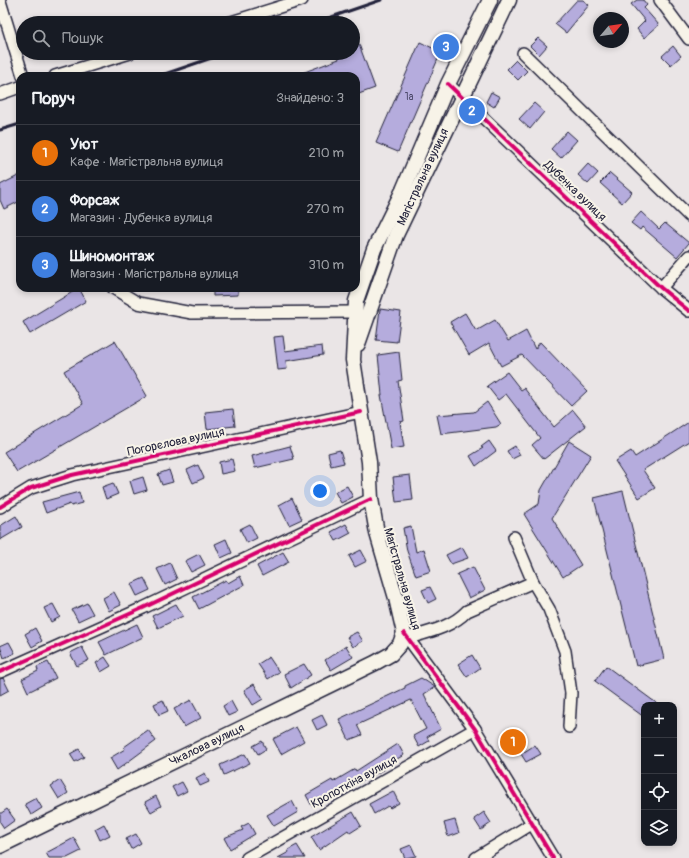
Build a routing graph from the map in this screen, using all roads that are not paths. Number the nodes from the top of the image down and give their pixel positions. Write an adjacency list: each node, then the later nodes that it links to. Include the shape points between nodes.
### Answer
1 (302, 0): 6 (street)
2 (490, 0): 14 (main road, Магістральна вулиця)
3 (509, 0): 17 (main road, Магістральна вулиця)
4 (660, 0): 7 (street)
5 (0, 1): 8 (street)
6 (251, 16)
7 (689, 39)
8 (16, 53)
9 (523, 53): 18 (street)
10 (18, 60): 12 (street)
11 (107, 60): 13 (street)
12 (22, 72)
13 (68, 72)
14 (448, 84): 17 (street, Дубенка вулиця); 21 (main road, Магістральна вулиця, via 403,190 374,249)
15 (16, 88): 16 (street)
16 (0, 94)
17 (462, 95): 20 (street, Дубенка вулиця); 26 (main road, Магістральна вулиця, via 396,235)
18 (689, 216)
19 (689, 256): 20 (street)
20 (661, 288): 24 (street, Дубенка вулиця)
21 (360, 289)
22 (120, 292): 25 (street, via 138,303 192,313)
23 (359, 292): 25 (main road, Магістральна вулиця)
24 (689, 311)
25 (355, 312): 26 (main road, Магістральна вулиця)
26 (353, 360): 27 (main road, Магістральна вулиця)
27 (361, 412): 28 (main road, Магістральна вулиця, via 369,462); 29 (street, Погорєлова вулиця, via 72,475 31,488)
28 (371, 500): 32 (main road, Магістральна вулиця, via 377,533); 33 (street, via 143,608)
29 (0, 507)
30 (514, 537): 31 (street)
31 (533, 582): 32 (street, via 467,611 461,618 442,628); 34 (street, via 549,609 565,651 571,693)
32 (406, 636): 35 (street, Магістральна вулиця); 37 (main road, Чкалова вулиця, via 391,654 375,663)
33 (0, 672)
34 (569, 727)
35 (475, 729): 36 (street, Магістральна вулиця); 38 (street, Кропоткіна вулиця)
36 (533, 823): 39 (street); 40 (street, Магістральна вулиця)
37 (0, 846)
38 (247, 858)
39 (476, 858)
40 (553, 858)

